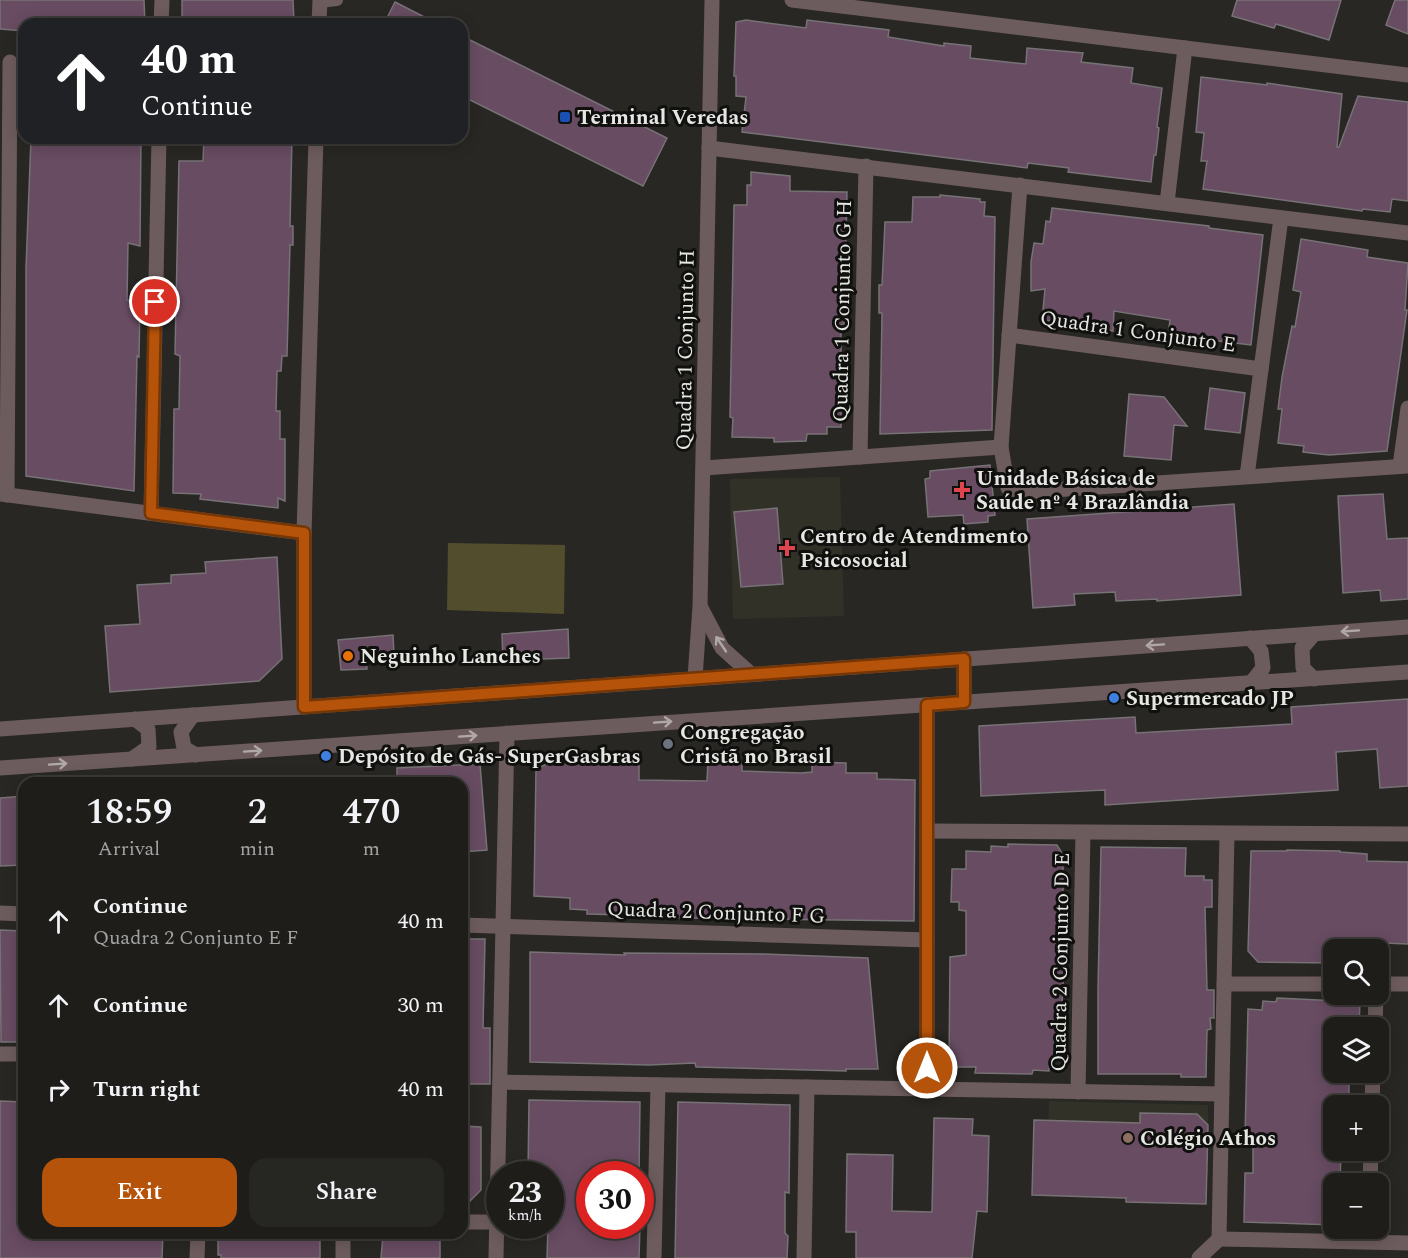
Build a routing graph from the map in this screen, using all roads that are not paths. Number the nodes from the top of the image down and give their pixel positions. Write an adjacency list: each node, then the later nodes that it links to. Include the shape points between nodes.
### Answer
1 (162, 0): 6 (street)
2 (337, 0): 5 (lane)
3 (712, 0): 13 (street, Quadra 1 Conjunto H)
4 (792, 0): 8 (street)
5 (320, 1): 7 (street)
6 (162, 18)
7 (319, 18)
8 (1185, 48): 10 (street); 16 (street)
9 (11, 62): 27 (street)
10 (1408, 75)
11 (159, 144): 28 (street)
12 (316, 144): 29 (street)
13 (709, 148): 14 (street); 25 (street, Quadra 1 Conjunto H)
14 (867, 166): 15 (street); 23 (street, Quadra 1 Conjunto G H)
15 (1020, 185): 16 (street); 19 (street)
16 (1167, 203): 17 (street)
17 (1281, 218): 18 (street); 20 (street)
18 (1408, 233)
19 (1009, 335): 20 (street, Quadra 1 Conjunto E); 22 (street)
20 (1261, 369): 26 (street)
21 (1408, 408): 24 (street)
22 (1000, 447): 23 (street, Quadra 1 Conjunto H); 26 (street, via 1008,488 1023,492)
23 (860, 457): 25 (street, Quadra 1 Conjunto H)
24 (1404, 466): 26 (street)
25 (704, 468): 30 (street)
26 (1247, 476)
27 (4, 494): 28 (street)
28 (151, 513): 29 (street)
29 (304, 533): 42 (street)
30 (700, 606): 36 (street, one-way to 30, via 722,648); 37 (street)
31 (1408, 627): 32 (street, one-way to 32)
32 (1314, 634): 33 (street); 38 (street, via 1302,648 1303,668)
33 (1250, 638): 34 (street, one-way to 34); 39 (street, via 1261,651 1263,668)
34 (964, 659): 36 (street); 40 (street)
35 (1408, 672): 38 (street)
36 (751, 674): 37 (street)
37 (695, 678): 42 (street)
38 (1314, 679): 39 (street)
39 (1251, 683): 40 (street)
40 (964, 702): 41 (street)
41 (927, 705): 46 (street, one-way to 41); 50 (street)
42 (304, 707): 43 (street)
43 (193, 715): 44 (street); 47 (street, via 181,732 184,748)
44 (135, 719): 45 (street); 48 (street, via 148,729 149,747)
45 (0, 729)
46 (507, 733): 47 (street, one-way to 46); 57 (street)
47 (196, 755): 48 (street)
48 (132, 759): 49 (street, one-way to 48)
49 (0, 768)
50 (927, 831): 51 (street); 58 (street)
51 (1083, 833): 52 (street); 69 (street, Quadra 2 Conjunto D E)
52 (1227, 834): 53 (street); 59 (street)
53 (1408, 834)
54 (0, 913): 55 (street)
55 (18, 914)
56 (468, 925): 57 (street, Quadra 2 Conjunto F G)
57 (503, 927): 58 (street, Quadra 2 Conjunto F G); 65 (street)
58 (927, 940): 68 (street)
59 (1224, 984): 60 (street); 70 (street)
60 (1323, 984)
61 (1389, 984): 62 (street)
62 (1408, 984)
63 (0, 1054): 64 (street)
64 (18, 1054)
65 (500, 1082): 66 (street); 71 (street)
66 (658, 1085): 67 (street); 84 (street)
67 (807, 1087): 68 (street); 85 (street)
68 (927, 1089): 69 (street)
69 (1078, 1092): 70 (street)
70 (1222, 1094): 78 (street)
71 (498, 1161)
72 (468, 1222): 73 (street)
73 (486, 1222)
74 (1323, 1237): 78 (street)
75 (198, 1239): 81 (street)
76 (343, 1239): 82 (street)
77 (497, 1239): 83 (street)
78 (1219, 1239): 86 (street)
79 (1383, 1239): 80 (street)
80 (1408, 1244)
81 (197, 1258)
82 (343, 1258)
83 (496, 1258)
84 (654, 1258)
85 (804, 1258)
86 (1199, 1258)

